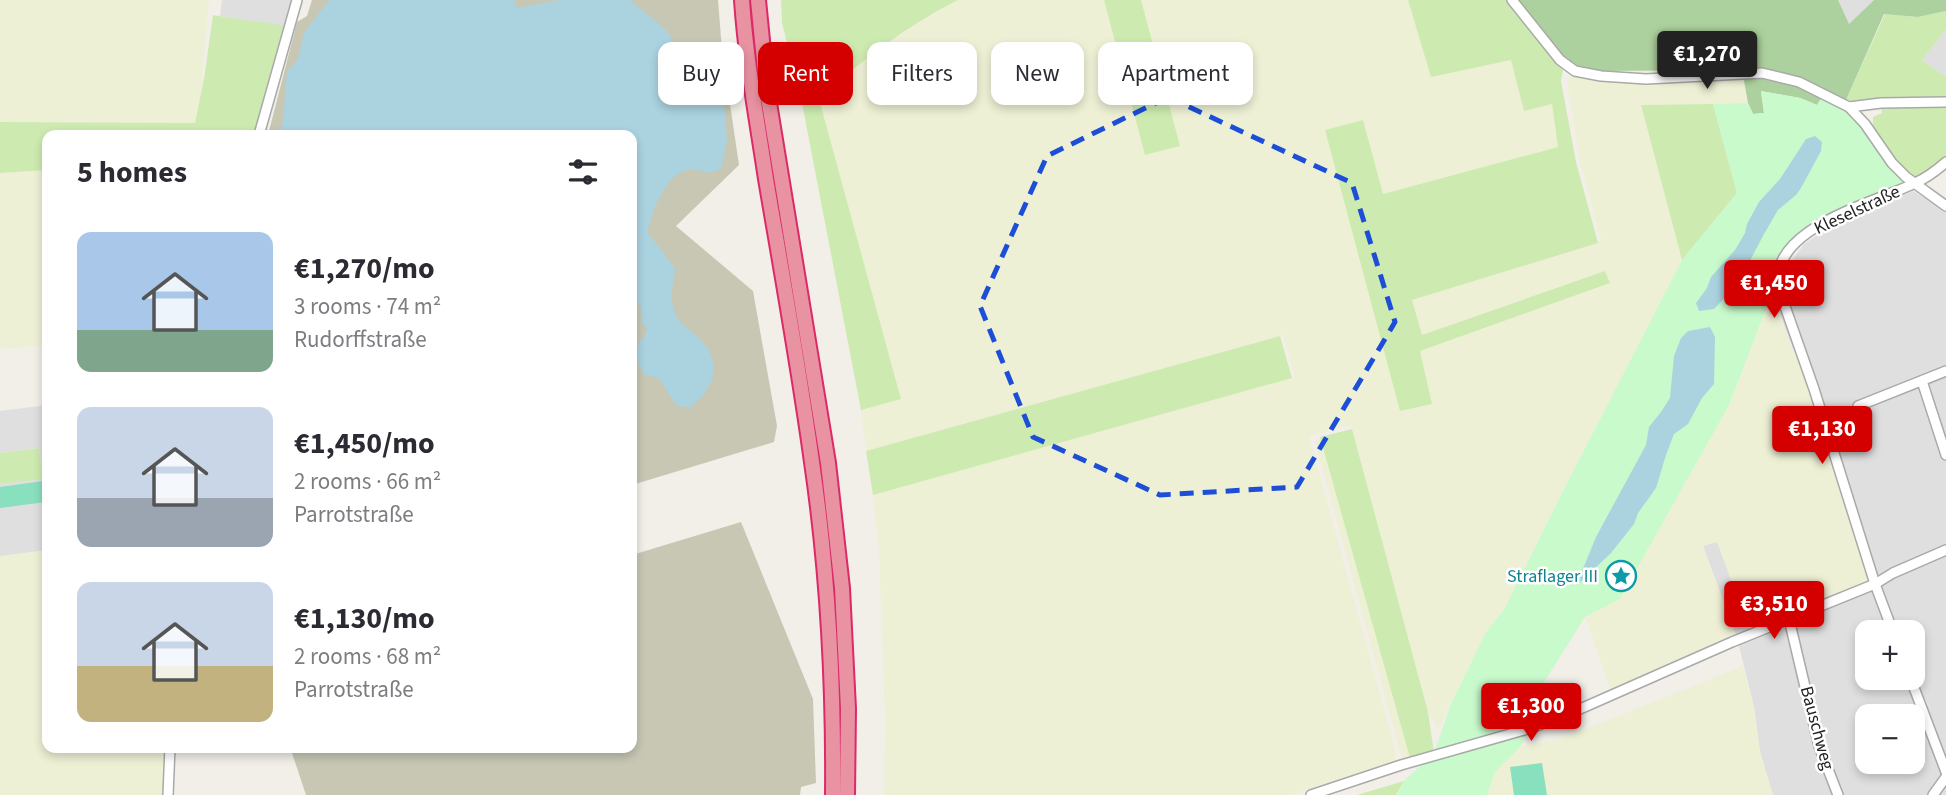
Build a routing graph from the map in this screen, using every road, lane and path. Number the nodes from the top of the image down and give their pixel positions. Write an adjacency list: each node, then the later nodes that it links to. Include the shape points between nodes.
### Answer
1 (297, 0): 7 (street)
2 (742, 0): 23 (highway, via 752,94 814,477 834,715)
3 (758, 0): 24 (highway, via 767,91 831,491 842,588)
4 (1512, 0): 6 (street, via 1560,60 1575,71 1654,80 1762,73 1799,82)
5 (1946, 102): 6 (street)
6 (1849, 107): 9 (street, via 1892,163)
7 (260, 130)
8 (1946, 162): 9 (street, Kleselstraße)
9 (1915, 183): 10 (street); 16 (street, Kleselstraße, via 1815,227 1795,244 1780,269 1779,288)
10 (1946, 206)
11 (1946, 371): 12 (street)
12 (1922, 381): 13 (street); 14 (street)
13 (1858, 406)
14 (1946, 455)
15 (1946, 550): 16 (street)
16 (1875, 584): 17 (street); 18 (street)
17 (1790, 619): 25 (street, via 1571,713); 26 (street, Bauschweg, via 1819,746)
18 (1888, 620)
19 (1915, 690): 21 (street)
20 (170, 753): 22 (street)
21 (1946, 775): 27 (street)
22 (168, 795)
23 (833, 795)
24 (847, 795)
25 (1311, 795)
26 (1838, 795)
27 (1933, 795)

